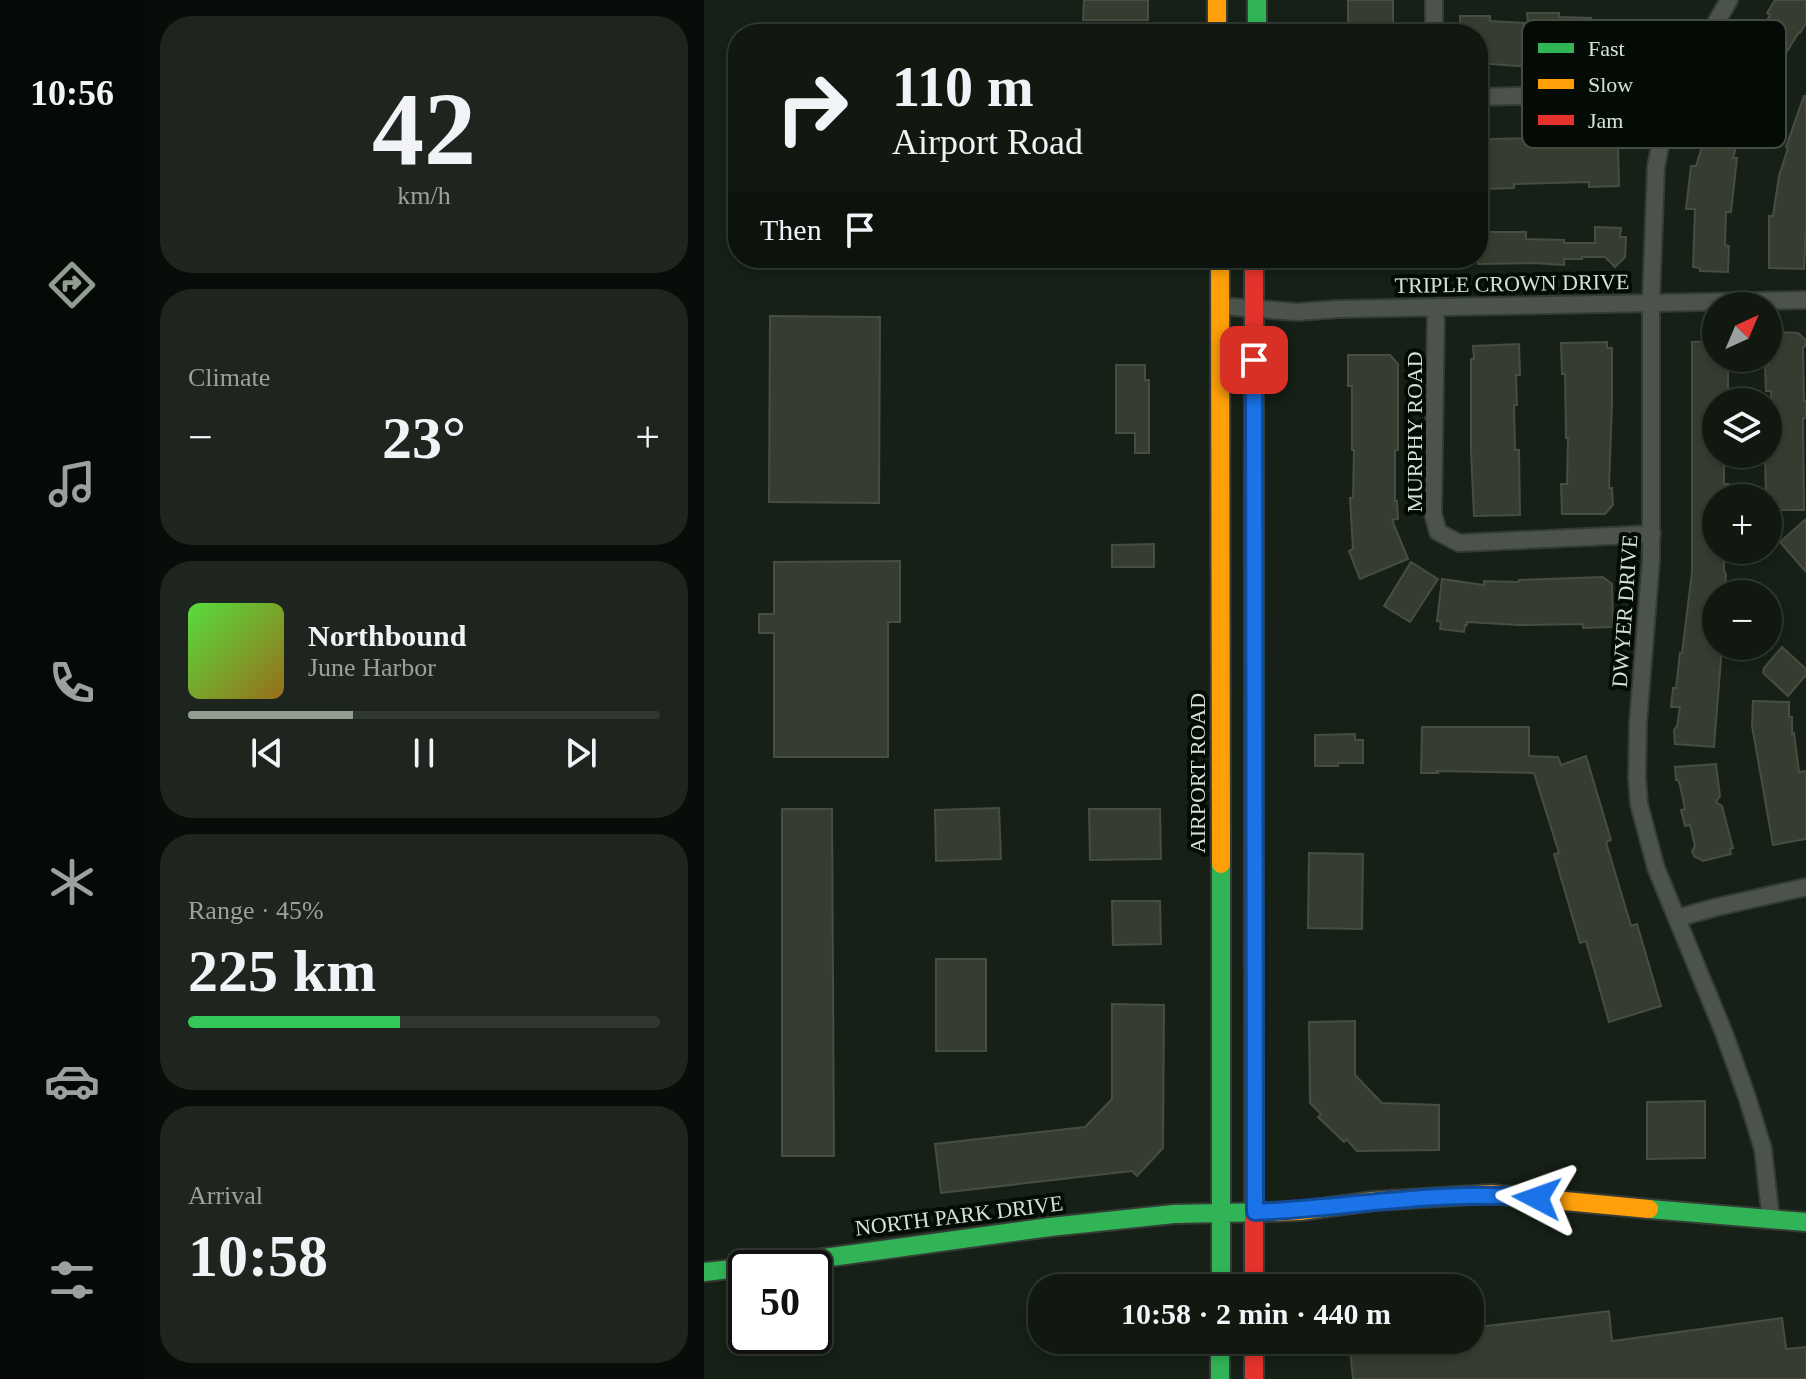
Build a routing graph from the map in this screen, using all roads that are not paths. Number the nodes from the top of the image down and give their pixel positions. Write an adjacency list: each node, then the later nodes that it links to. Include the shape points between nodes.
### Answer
1 (1217, 0): 6 (main road)
2 (1257, 0): 7 (main road)
3 (1434, 0): 8 (street)
4 (1729, 0): 5 (street, DWYER DRIVE)
5 (1718, 20)
6 (1217, 24)
7 (1257, 24)
8 (1434, 24)
9 (1522, 96): 10 (street)
10 (1488, 97)
11 (1660, 148): 15 (street, DWYER DRIVE)
12 (1220, 268): 16 (main road, AIRPORT ROAD)
13 (1254, 268): 18 (main road)
14 (1806, 300): 15 (street, TRIPLE CROWN DRIVE)
15 (1651, 302): 17 (street, TRIPLE CROWN DRIVE); 19 (street, DWYER DRIVE)
16 (1220, 306): 18 (street, TRIPLE CROWN DRIVE); 22 (main road, AIRPORT ROAD)
17 (1436, 307): 18 (street, TRIPLE CROWN DRIVE, via 1297,312); 19 (street, MURPHY ROAD, via 1433,514 1438,532 1459,543)
18 (1254, 308): 23 (main road)
19 (1652, 534): 21 (street, DWYER DRIVE, via 1637,777 1650,847)
20 (1806, 887): 21 (street)
21 (1677, 918): 24 (street, DWYER DRIVE, via 1747,1097 1763,1149)
22 (1221, 1212): 23 (main road, NORTH PARK DRIVE); 26 (main road, NORTH PARK DRIVE, via 1065,1225); 27 (main road, AIRPORT ROAD)
23 (1255, 1212): 24 (main road, NORTH PARK DRIVE, via 1491,1194); 28 (main road)
24 (1771, 1220): 25 (main road, NORTH PARK DRIVE)
25 (1806, 1222)
26 (704, 1272)
27 (1221, 1274)
28 (1254, 1274)
29 (1220, 1354): 31 (main road)
30 (1254, 1354): 32 (main road)
31 (1220, 1379)
32 (1254, 1379)

